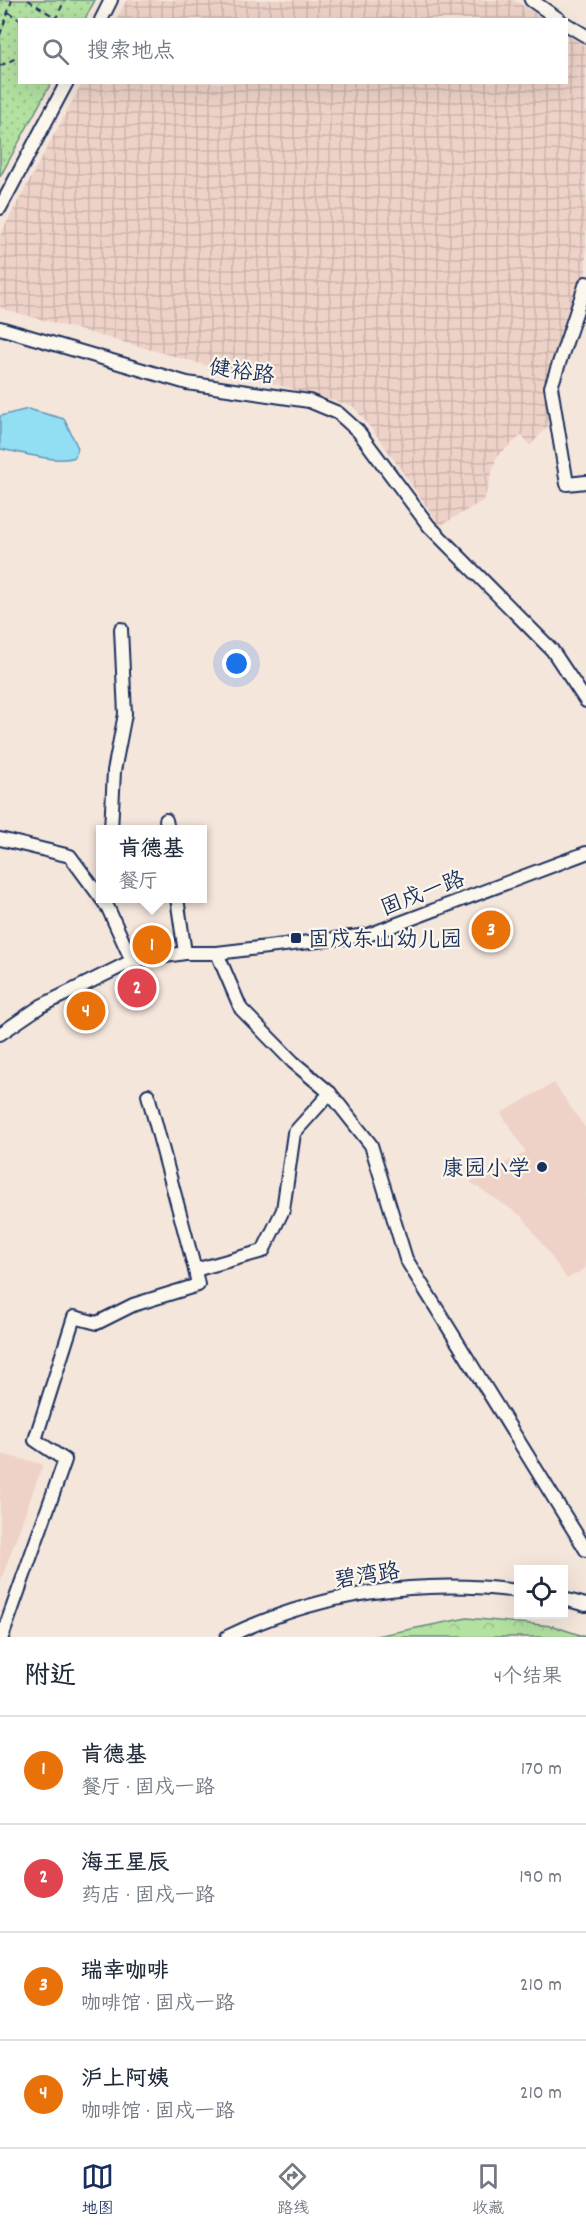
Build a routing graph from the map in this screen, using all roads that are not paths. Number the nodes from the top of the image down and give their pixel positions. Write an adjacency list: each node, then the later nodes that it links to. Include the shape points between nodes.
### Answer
1 (111, 0): 3 (street)
2 (531, 0): 4 (street)
3 (101, 18)
4 (557, 18)
5 (568, 25): 6 (street)
6 (586, 36)
7 (66, 84): 8 (street)
8 (0, 208)
9 (586, 283): 10 (street)
10 (581, 314): 12 (street, via 551,387 567,484)
11 (0, 328): 14 (street, 健裕路, via 187,383 309,401 338,413 358,431 429,526 552,650)
12 (586, 482)
13 (121, 629): 15 (street, via 125,714 114,771)
14 (586, 701)
15 (111, 825)
16 (0, 840): 18 (street, via 70,856)
17 (586, 853): 22 (street, 固戍一路, via 368,935)
18 (96, 889)
19 (106, 903): 23 (street)
20 (178, 903): 21 (street)
21 (185, 953): 22 (street, 固戍一路); 23 (street, 固戍一路)
22 (217, 953): 25 (street, via 241,1009)
23 (132, 961): 24 (street, 固戍一路, via 41,1006)
24 (0, 1034)
25 (330, 1093): 27 (street, via 294,1133 283,1210 263,1251); 28 (street, via 371,1145 406,1259)
26 (148, 1095): 27 (street)
27 (195, 1270): 32 (street, via 198,1285 133,1305 97,1323 74,1317 35,1440 65,1460)
28 (586, 1550)
29 (514, 1591): 33 (street, 碧湾路, via 443,1587 385,1590 298,1609)
30 (568, 1600): 31 (street)
31 (586, 1605)
32 (2, 1637)
33 (227, 1637)

